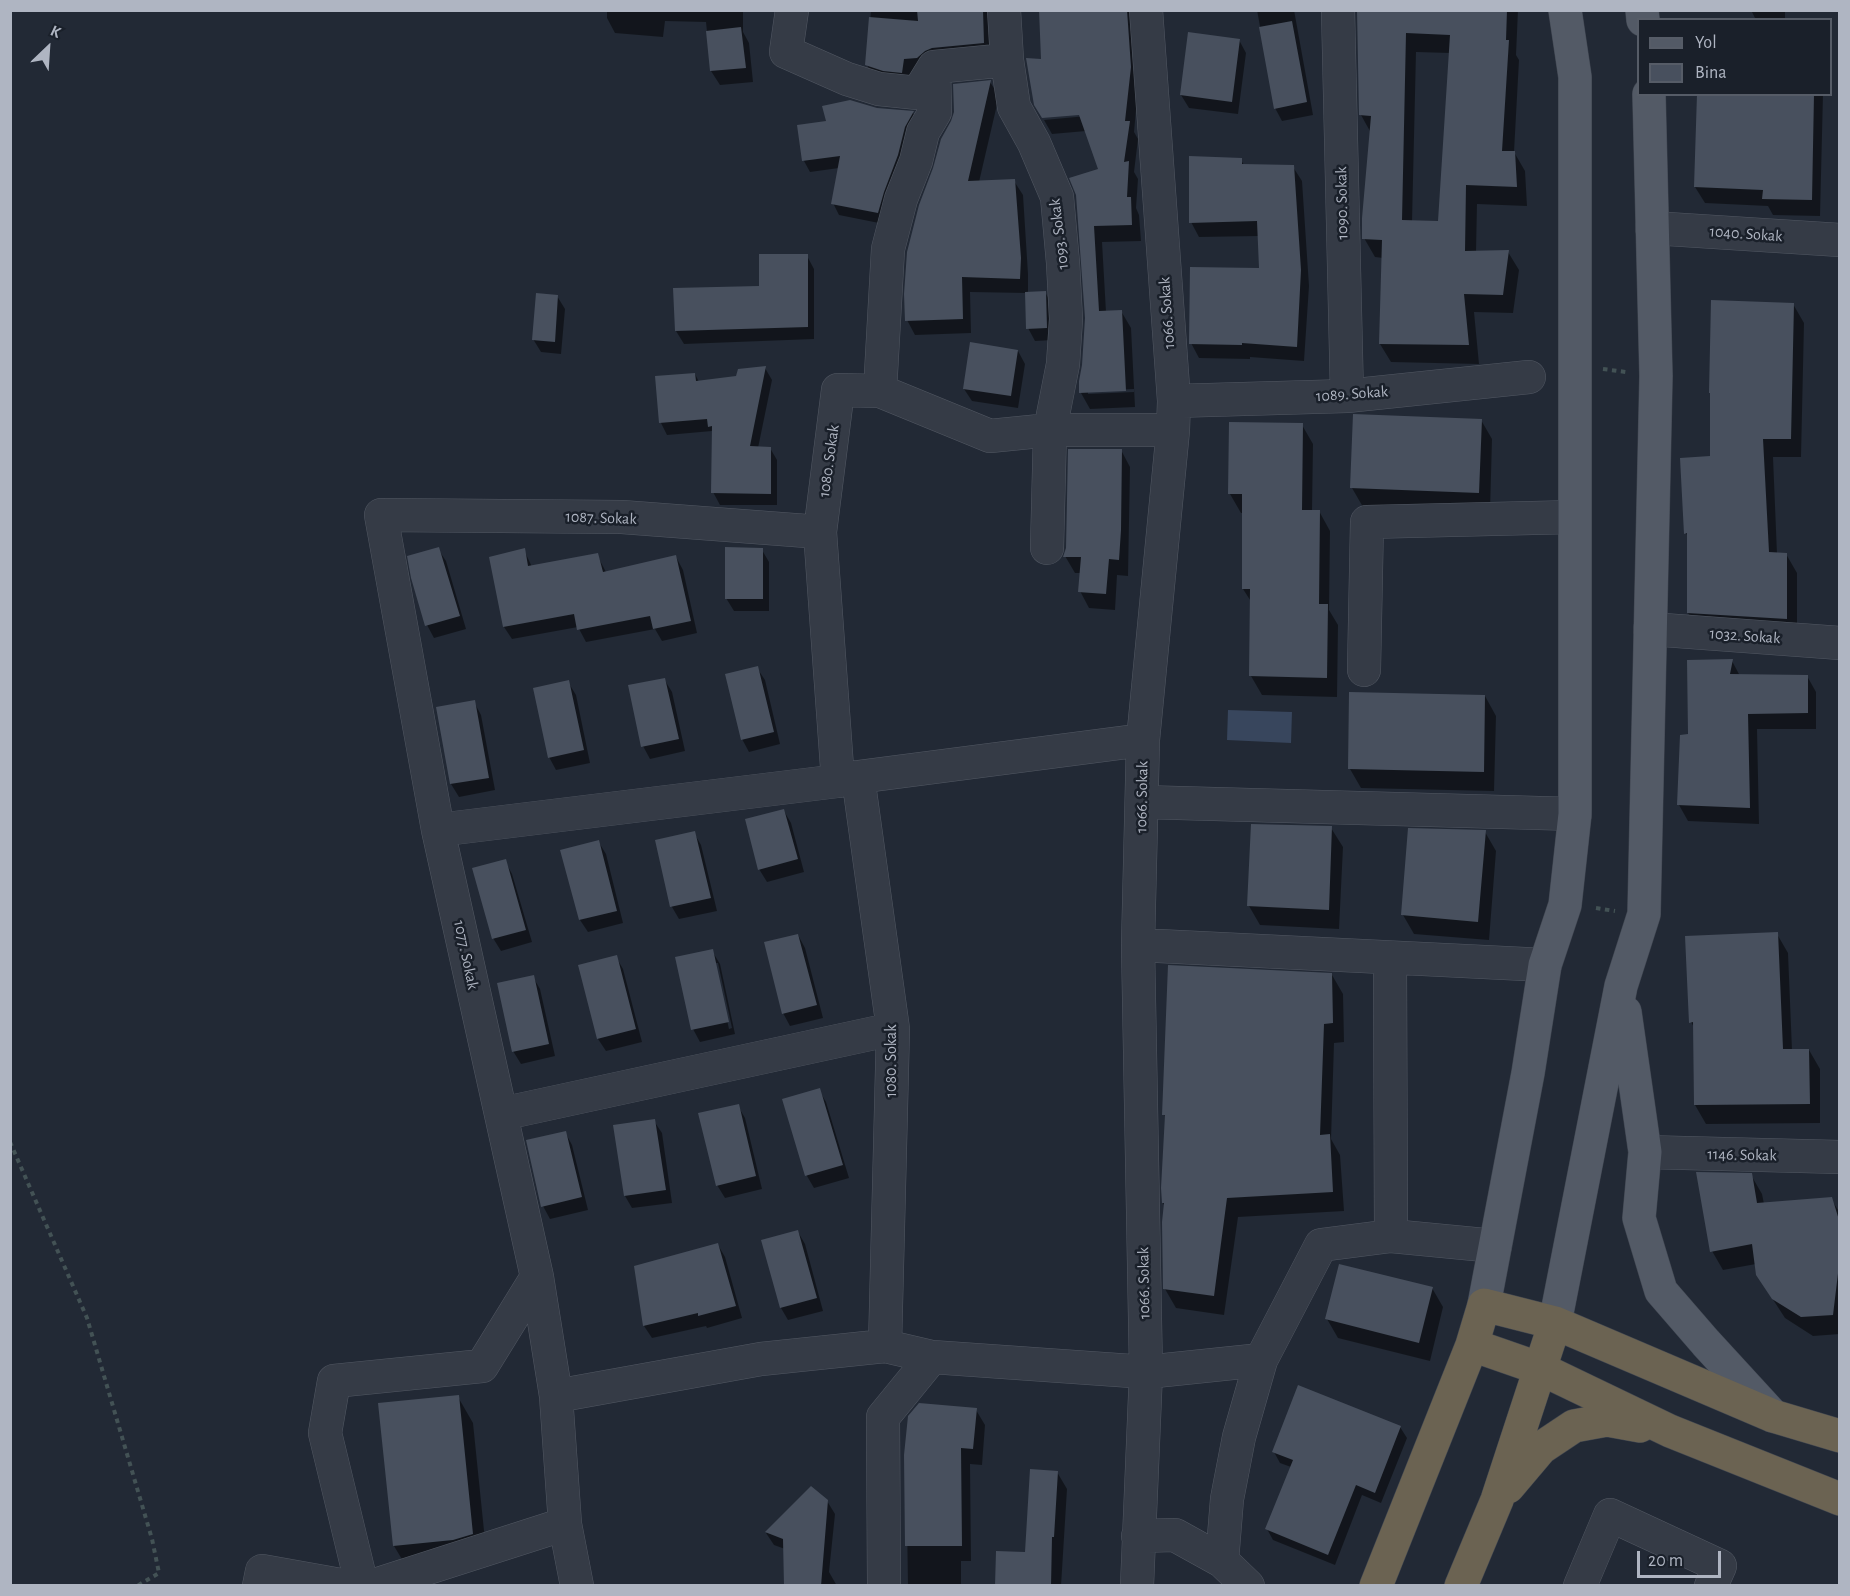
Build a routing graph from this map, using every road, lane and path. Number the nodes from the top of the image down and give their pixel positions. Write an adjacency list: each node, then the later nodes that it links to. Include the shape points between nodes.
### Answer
1 (792, 10): 7 (street, via 786,52 847,79 879,89 918,93)
2 (1004, 10): 6 (street, 1093. Sokak)
3 (1146, 10): 16 (street, 1066. Sokak)
4 (1338, 10): 15 (street, 1090. Sokak)
5 (1565, 10): 11 (main road, via 1575,77)
6 (1007, 60): 7 (street); 17 (street, 1093. Sokak, via 1014,107 1057,197 1066,320 1064,364)
7 (934, 66): 14 (street, via 934,112 923,132 888,249)
8 (1649, 96): 9 (main road)
9 (1652, 228): 10 (street, 1040. Sokak); 12 (main road)
10 (1839, 240)
11 (1574, 366): 12 (path); 19 (main road)
12 (1656, 376): 22 (main road)
13 (1529, 377): 15 (street, 1089. Sokak)
14 (880, 391): 17 (street, 1089. Sokak, via 990,436); 20 (street, 1080. Sokak, via 838,390)
15 (1347, 396): 16 (street, 1089. Sokak)
16 (1173, 415): 17 (street, 1089. Sokak); 25 (street, 1066. Sokak)
17 (1050, 430): 21 (street, 1093. Sokak)
18 (381, 514): 20 (street, 1087. Sokak, via 622,517); 29 (street, 1077. Sokak)
19 (1574, 517): 24 (street, via 1367,522); 28 (main road)
20 (820, 532): 26 (street, 1080. Sokak)
21 (1047, 548)
22 (1650, 629): 23 (street, 1032. Sokak); 31 (main road)
23 (1839, 643)
24 (1364, 670)
25 (1143, 740): 26 (street); 27 (street, 1066. Sokak)
26 (848, 779): 29 (street); 36 (street, 1080. Sokak)
27 (1142, 802): 28 (street); 32 (street, 1066. Sokak)
28 (1575, 814): 30 (main road)
29 (438, 830): 37 (street, 1077. Sokak)
30 (1565, 904): 31 (path); 34 (main road)
31 (1644, 914): 35 (main road)
32 (1138, 945): 33 (street); 51 (street, 1066. Sokak)
33 (1390, 959): 34 (street); 41 (street)
34 (1545, 965): 42 (main road)
35 (1621, 986): 39 (main road); 45 (main road)
36 (893, 1029): 37 (street); 47 (street, 1080. Sokak)
37 (501, 1114): 43 (street, 1077. Sokak)
38 (10, 1142): 61 (path, via 87,1318 152,1539 159,1573)
39 (1645, 1152): 40 (street, 1146. Sokak); 53 (main road, via 1639,1218 1661,1291)
40 (1839, 1157)
41 (1391, 1236): 42 (street); 49 (street, via 1321,1245)
42 (1495, 1246): 44 (main road)
43 (537, 1277): 52 (street, 1077. Sokak); 64 (street, via 482,1366 334,1382 325,1433)
44 (1484, 1305): 45 (highway); 46 (highway)
45 (1556, 1323): 50 (highway); 53 (highway)
46 (1472, 1345): 50 (highway); 70 (highway)
47 (885, 1346): 48 (street); 52 (street, via 761,1359)
48 (932, 1358): 51 (street); 67 (street, via 882,1417)
49 (1261, 1360): 51 (street); 60 (street, via 1239,1437)
50 (1540, 1369): 54 (highway); 57 (highway)
51 (1146, 1372): 59 (street, 1066. Sokak)
52 (556, 1395): 58 (street, 1077. Sokak)
53 (1773, 1416): 55 (highway)
54 (1670, 1431): 56 (highway); 57 (highway, via 1607,1420 1574,1426 1541,1448)
55 (1839, 1436)
56 (1839, 1499)
57 (1497, 1500): 71 (highway)
58 (565, 1524): 65 (street); 66 (street, 1077. Sokak)
59 (1138, 1536): 60 (street, via 1175,1535); 68 (street, 1066. Sokak)
60 (1222, 1561): 69 (street)
61 (137, 1586)
62 (259, 1586): 63 (street, via 262,1571)
63 (346, 1586)
64 (362, 1586)
65 (372, 1586)
66 (577, 1586)
67 (884, 1586)
68 (1137, 1586)
69 (1248, 1586)
70 (1376, 1586)
71 (1461, 1586)
72 (1580, 1586): 73 (street, via 1610,1515 1720,1566)
73 (1711, 1586)

